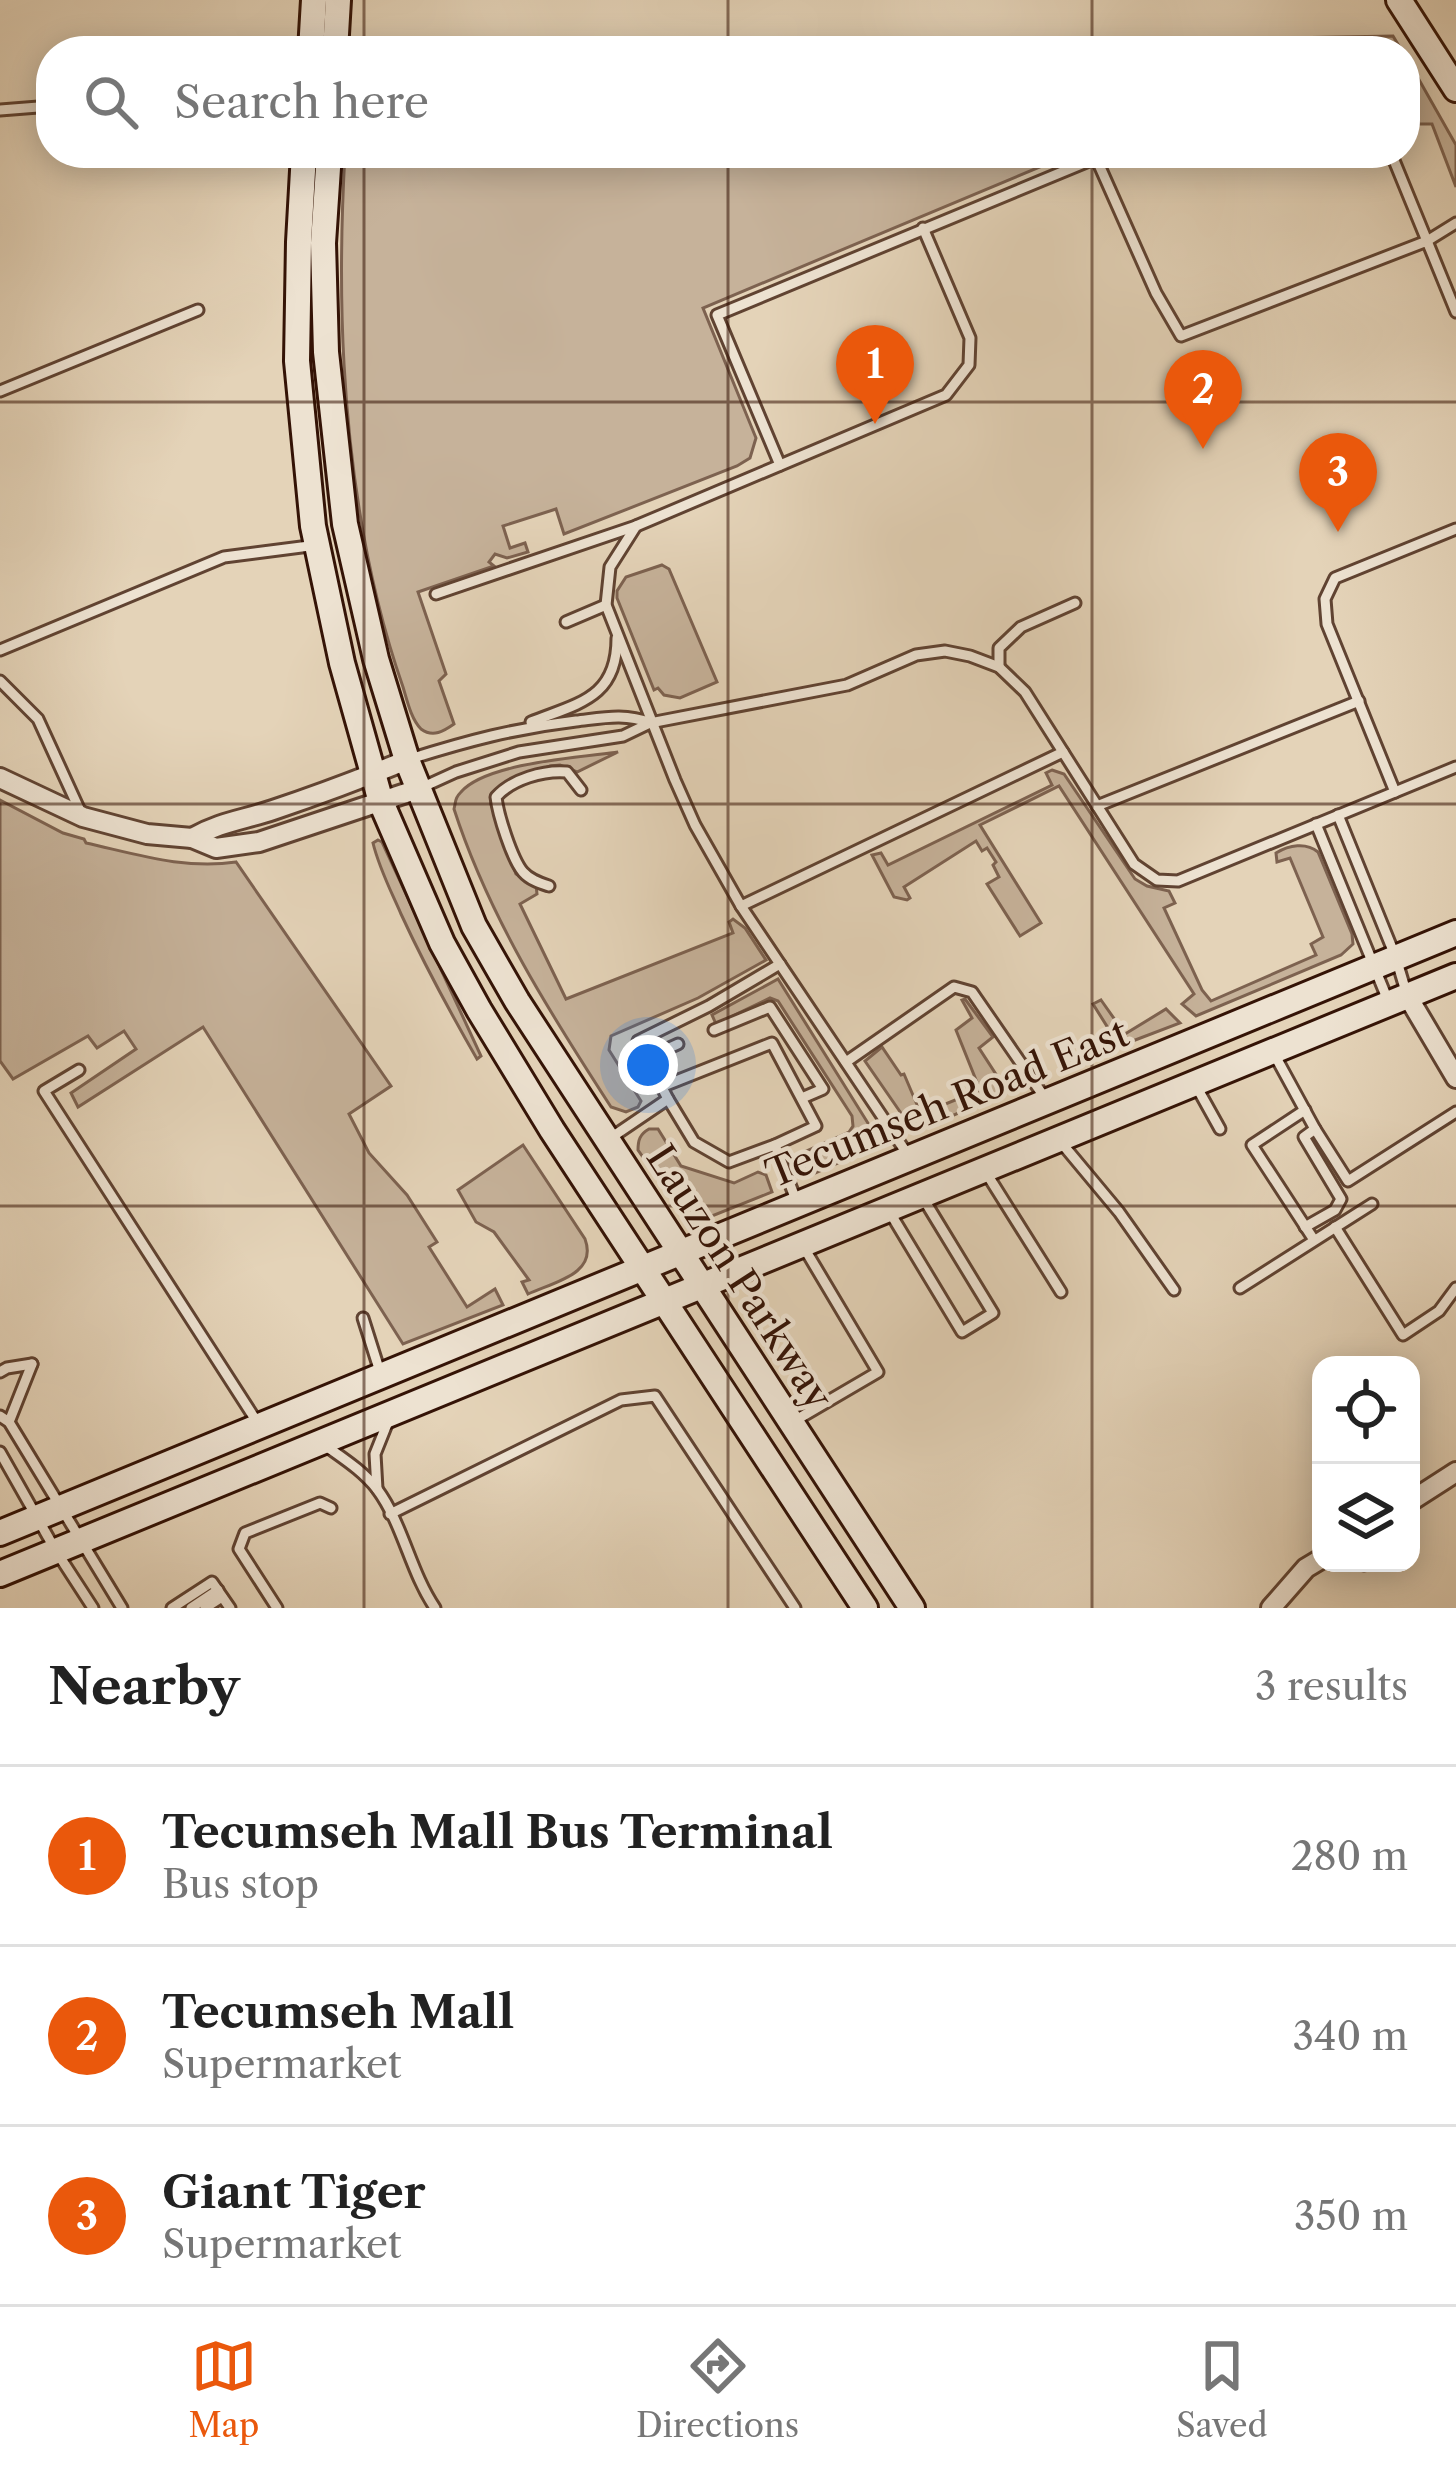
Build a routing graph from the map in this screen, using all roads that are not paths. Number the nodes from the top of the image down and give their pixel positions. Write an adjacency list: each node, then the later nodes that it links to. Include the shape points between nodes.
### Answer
1 (314, 0): 4 (main road)
2 (338, 0): 5 (main road)
3 (1399, 0): 6 (main road)
4 (312, 36)
5 (336, 36)
6 (1456, 89)
7 (36, 107): 8 (lane)
8 (0, 110)
9 (302, 168): 23 (main road, Lauzon Parkway, via 297,361)
10 (327, 168): 36 (main road, Lauzon Parkway, via 326,352 345,524)
11 (1070, 168): 15 (lane)
12 (1107, 168): 16 (lane, via 1181,336)
13 (1397, 168): 16 (lane)
14 (1456, 223): 16 (lane)
15 (923, 228): 20 (lane, via 970,338 969,365 946,395); 20 (lane, via 717,315)
16 (1427, 241): 18 (lane)
17 (198, 310): 19 (lane)
18 (1456, 312)
19 (0, 392)
20 (780, 465): 21 (lane)
21 (636, 526): 24 (lane); 26 (lane, via 610,567)
22 (1456, 529): 32 (lane, via 1335,578 1325,599 1328,624)
23 (316, 545): 29 (lane, via 224,557); 38 (main road, Lauzon Parkway)
24 (436, 594)
25 (1075, 604): 30 (lane, via 1021,627 999,648)
26 (606, 605): 27 (lane); 28 (lane)
27 (566, 622)
28 (616, 633): 33 (lane); 34 (lane, via 616,664 604,687)
29 (0, 650)
30 (999, 667): 33 (lane, via 945,651 916,655 847,685); 35 (lane)
31 (0, 681): 46 (lane, via 38,718)
32 (1359, 701): 42 (lane); 44 (lane)
33 (650, 722): 34 (lane, via 628,715); 40 (lane, via 623,736 519,752); 50 (lane)
34 (507, 731): 36 (lane)
35 (1063, 752): 44 (lane); 50 (lane)
36 (407, 760): 38 (street); 40 (main road, Lauzon Parkway)
37 (1456, 767): 42 (lane)
38 (373, 774): 43 (main road, Lauzon Parkway); 48 (street)
39 (0, 778): 46 (street)
40 (418, 789): 43 (street); 72 (main road, Lauzon Parkway, via 474,926)
41 (581, 790): 49 (lane, via 568,772 549,770 496,797 520,869)
42 (1395, 792): 45 (lane)
43 (381, 802): 48 (street, via 259,842 216,848); 86 (main road, Lauzon Parkway, via 479,1010)
44 (1097, 806): 47 (lane, via 1134,864 1156,880 1178,880)
45 (1338, 815): 47 (lane); 52 (lane)
46 (83, 818): 48 (street)
47 (1316, 824): 52 (lane)
48 (192, 838)
49 (549, 886)
50 (741, 906): 53 (lane)
51 (1456, 933): 52 (main road, Tecumseh Road East)
52 (1385, 963): 55 (lane); 55 (lane); 67 (main road, Tecumseh Road East)
53 (780, 964): 59 (lane, via 638,1041); 60 (lane)
54 (1456, 976): 55 (main road, Tecumseh Road East)
55 (1398, 1000): 58 (main road, Tecumseh Road East); 62 (street)
56 (714, 1030): 66 (lane, via 770,1007 823,1089)
57 (678, 1044): 59 (lane)
58 (1273, 1052): 63 (main road, Tecumseh Road East); 68 (lane)
59 (647, 1058): 64 (lane)
60 (846, 1062): 67 (lane, via 954,986 972,992); 75 (lane)
61 (79, 1070): 99 (lane, via 44,1091)
62 (1456, 1078)
63 (1195, 1084): 70 (lane); 73 (main road, Tecumseh Road East)
64 (662, 1087): 65 (lane); 66 (lane, via 772,1043)
65 (668, 1099): 72 (lane); 74 (lane, via 694,1142 729,1162)
66 (802, 1099): 74 (lane, via 816,1126)
67 (1048, 1101): 75 (main road, Tecumseh Road East)
68 (1305, 1110): 71 (lane); 81 (lane, via 1252,1145)
69 (1456, 1112): 71 (lane, via 1348,1181)
70 (1220, 1129)
71 (1316, 1129): 81 (lane, via 1304,1137 1341,1199)
72 (608, 1140): 85 (main road, Lauzon Parkway)
73 (1059, 1140): 76 (main road, Tecumseh Road East); 90 (lane)
74 (775, 1144): 78 (lane)
75 (910, 1158): 78 (main road, Tecumseh Road East)
76 (985, 1171): 77 (main road, Tecumseh Road East); 91 (lane)
77 (922, 1197): 80 (main road, Tecumseh Road East); 80 (lane, via 993,1313 962,1332)
78 (798, 1204): 85 (main road, Tecumseh Road East)
79 (1372, 1204): 82 (lane)
80 (889, 1210): 84 (main road, Tecumseh Road East)
81 (1305, 1227): 83 (lane)
82 (1335, 1227): 83 (lane); 89 (lane, via 1403,1335 1439,1312)
83 (1314, 1240): 88 (lane)
84 (803, 1246): 87 (main road, Tecumseh Road East); 98 (lane, via 878,1372)
85 (680, 1252): 86 (main road, Tecumseh Road East); 87 (main road, Lauzon Parkway)
86 (643, 1268): 92 (main road, Lauzon Parkway); 95 (main road, Tecumseh Road East)
87 (703, 1288): 92 (main road, Tecumseh Road East); 98 (main road, Lauzon Parkway)
88 (1240, 1288)
89 (1456, 1288)
90 (1174, 1290)
91 (1061, 1292)
92 (666, 1303): 96 (main road, Tecumseh Road East); 121 (main road, Lauzon Parkway)
93 (363, 1318): 95 (lane)
94 (0, 1372): 97 (lane, via 32,1364)
95 (381, 1376): 99 (main road, Tecumseh Road East)
96 (391, 1415): 100 (main road, Tecumseh Road East); 103 (lane, via 375,1454)
97 (5, 1419): 106 (lane)
98 (791, 1423): 122 (main road, Lauzon Parkway)
99 (260, 1426): 106 (main road, Tecumseh Road East)
100 (322, 1443): 103 (lane); 109 (main road, Tecumseh Road East)
101 (0, 1452): 106 (lane)
102 (1456, 1472): 104 (street)
103 (377, 1489): 107 (lane)
104 (1420, 1495)
105 (332, 1508): 118 (lane, via 320,1503 245,1533 239,1549)
106 (48, 1513): 108 (main road, Tecumseh Road East); 109 (lane); 109 (lane)
107 (390, 1514): 119 (lane); 120 (lane, via 621,1400 655,1396)
108 (0, 1533)
109 (68, 1546): 111 (main road, Tecumseh Road East); 113 (lane); 114 (lane)
110 (1312, 1564): 123 (street)
111 (0, 1574)
112 (224, 1601): 115 (lane, via 212,1582); 116 (lane); 117 (lane)
113 (93, 1608)
114 (122, 1608)
115 (172, 1608)
116 (191, 1608)
117 (206, 1608)
118 (277, 1608)
119 (435, 1608)
120 (795, 1608)
121 (865, 1608)
122 (912, 1608)
123 (1271, 1608)

